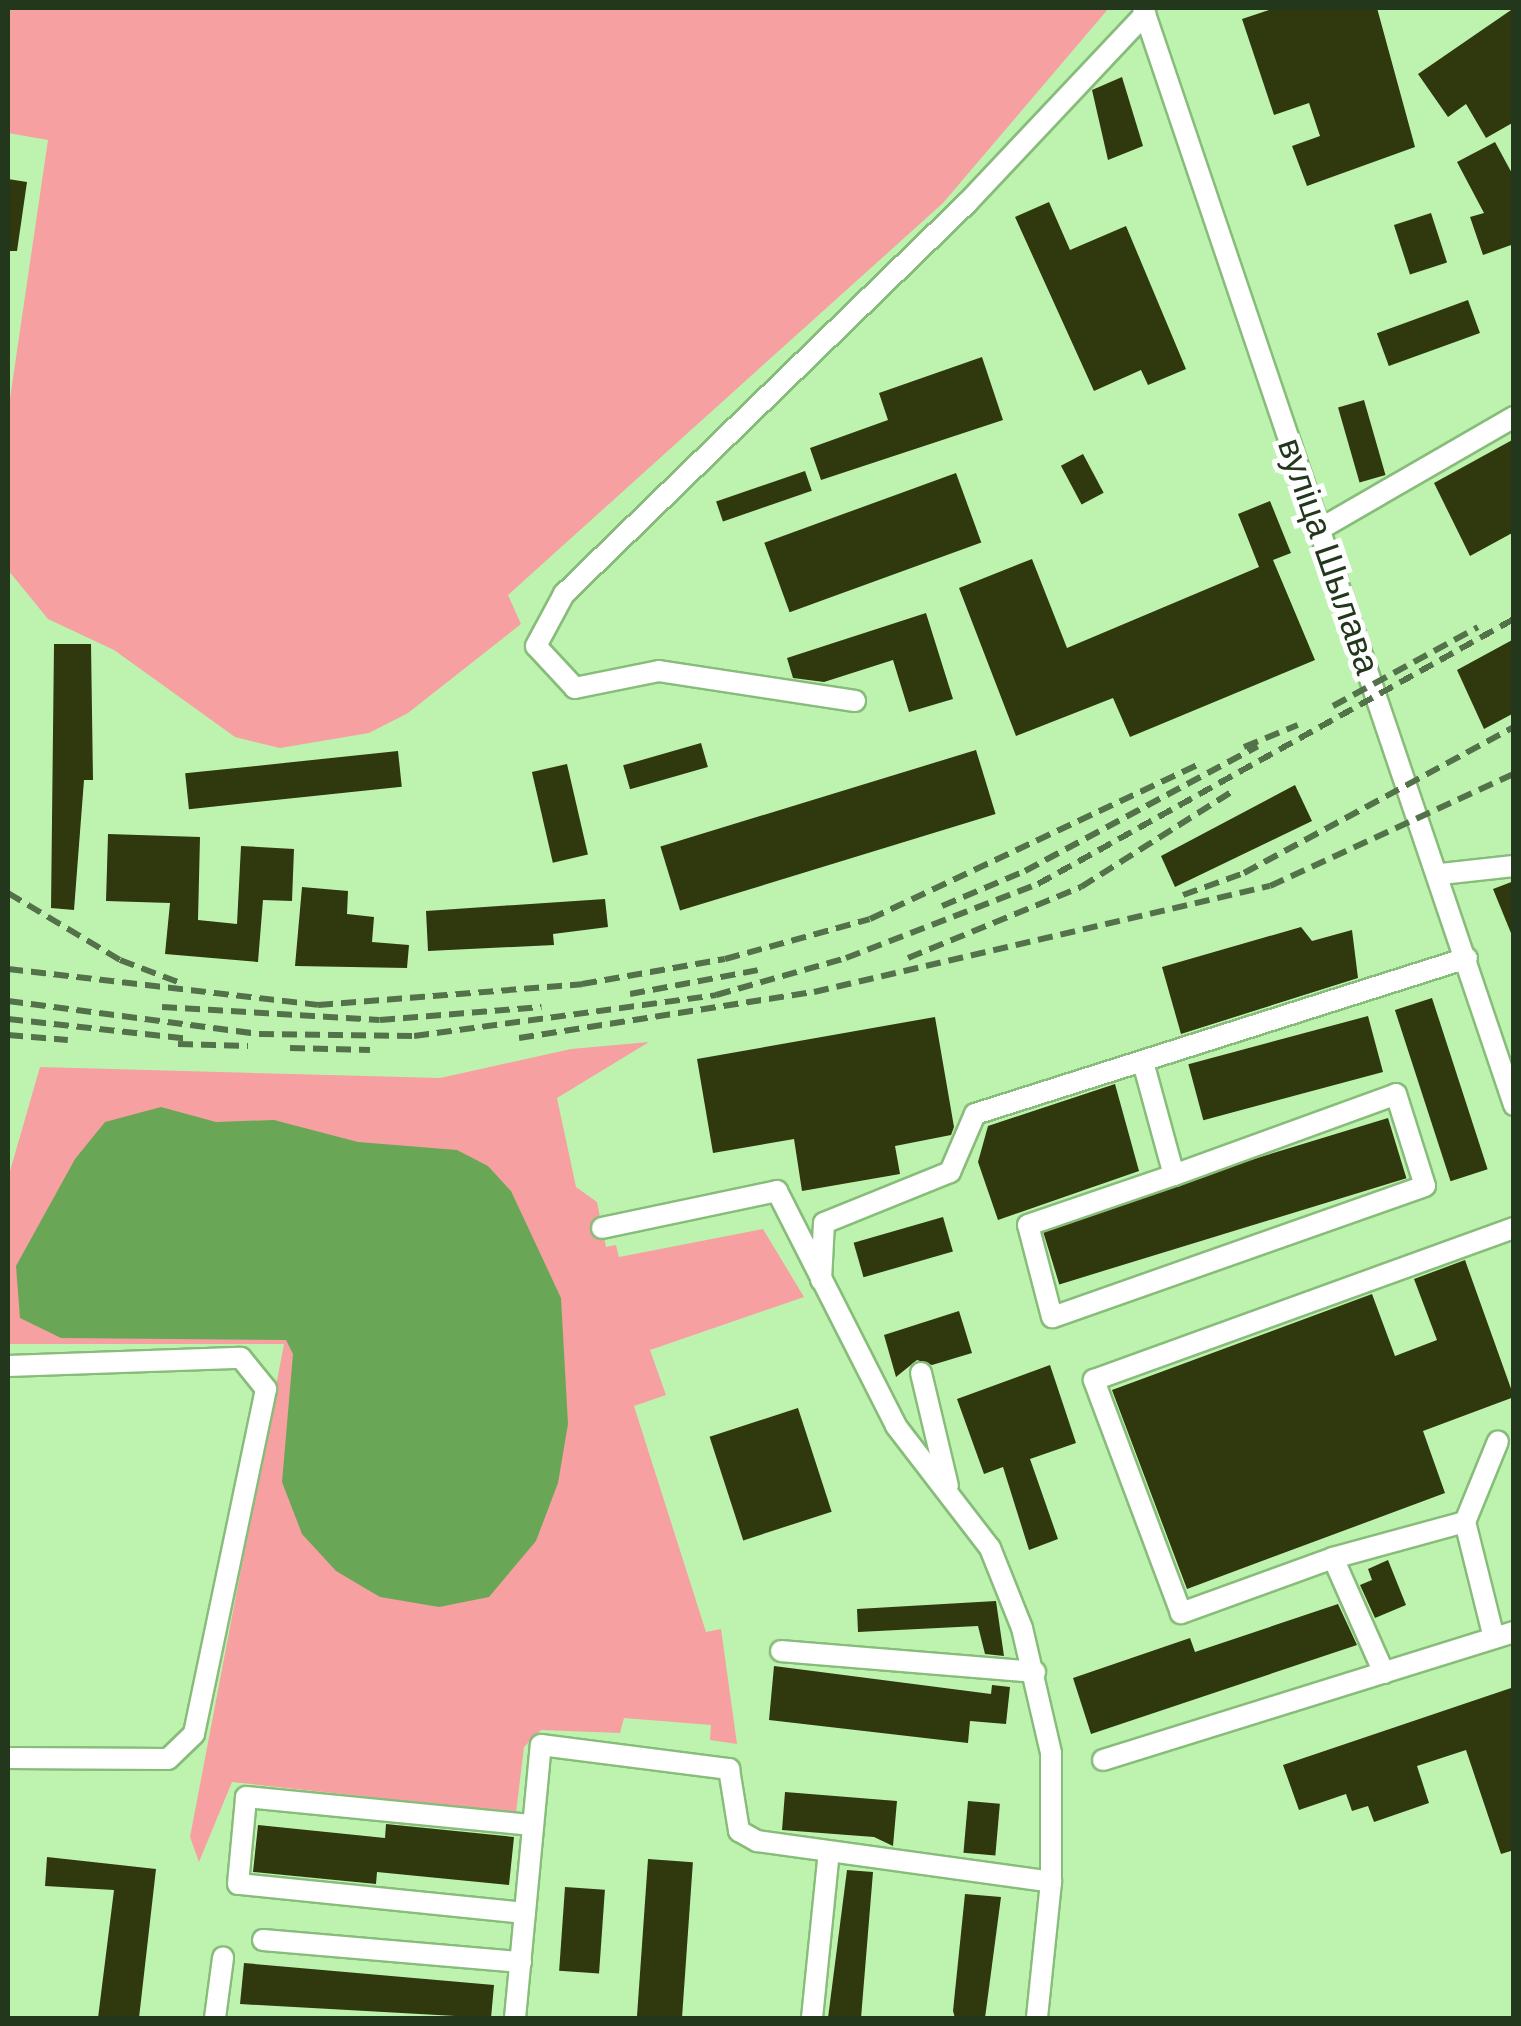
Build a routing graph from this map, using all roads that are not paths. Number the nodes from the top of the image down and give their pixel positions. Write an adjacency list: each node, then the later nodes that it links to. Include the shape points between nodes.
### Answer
1 (1144, 11): 3 (street, вуліца Шылава); 4 (street, via 968,203 564,594 536,646 574,688 659,671)
2 (1514, 417): 3 (street)
3 (1320, 529): 6 (street, вуліца Шылава)
4 (855, 701)
5 (1514, 866): 6 (street)
6 (1440, 874): 7 (street, вуліца Шылава)
7 (1467, 958): 8 (street); 9 (street, вуліца Шылава)
8 (1144, 1062): 11 (street); 14 (street, via 975,1114 950,1172 824,1223)
9 (1510, 1080): 10 (street, вуліца Шылава)
10 (1514, 1105)
11 (1174, 1175): 11 (street, via 1396,1094 1425,1186 1052,1317 1028,1226)
12 (602, 1228): 14 (street, via 776,1191)
13 (1514, 1228): 20 (street, via 1094,1380 1181,1613)
14 (821, 1282): 18 (street, via 896,1426)
15 (8, 1366): 25 (street, via 240,1358 266,1389 194,1734 168,1759)
16 (921, 1373): 18 (street)
17 (1498, 1441): 19 (street)
18 (949, 1488): 23 (street, via 990,1548)
19 (1464, 1522): 20 (street); 21 (street)
20 (1332, 1558): 24 (street)
21 (1504, 1635): 24 (street)
22 (780, 1651): 23 (street)
23 (1036, 1672): 29 (street, via 1051,1752)
24 (1384, 1673): 26 (street)
25 (8, 1758)
26 (1104, 1760)
27 (533, 1826): 28 (street, via 541,1745 730,1770 738,1831); 30 (street); 30 (street, via 246,1797 238,1884)
28 (828, 1852): 29 (street); 36 (street)
29 (1052, 1882): 37 (street)
30 (525, 1912): 33 (street)
31 (262, 1940): 33 (street)
32 (223, 1958): 34 (street)
33 (520, 1962): 35 (street)
34 (215, 2018)
35 (515, 2018)
36 (812, 2018)
37 (1037, 2018)

